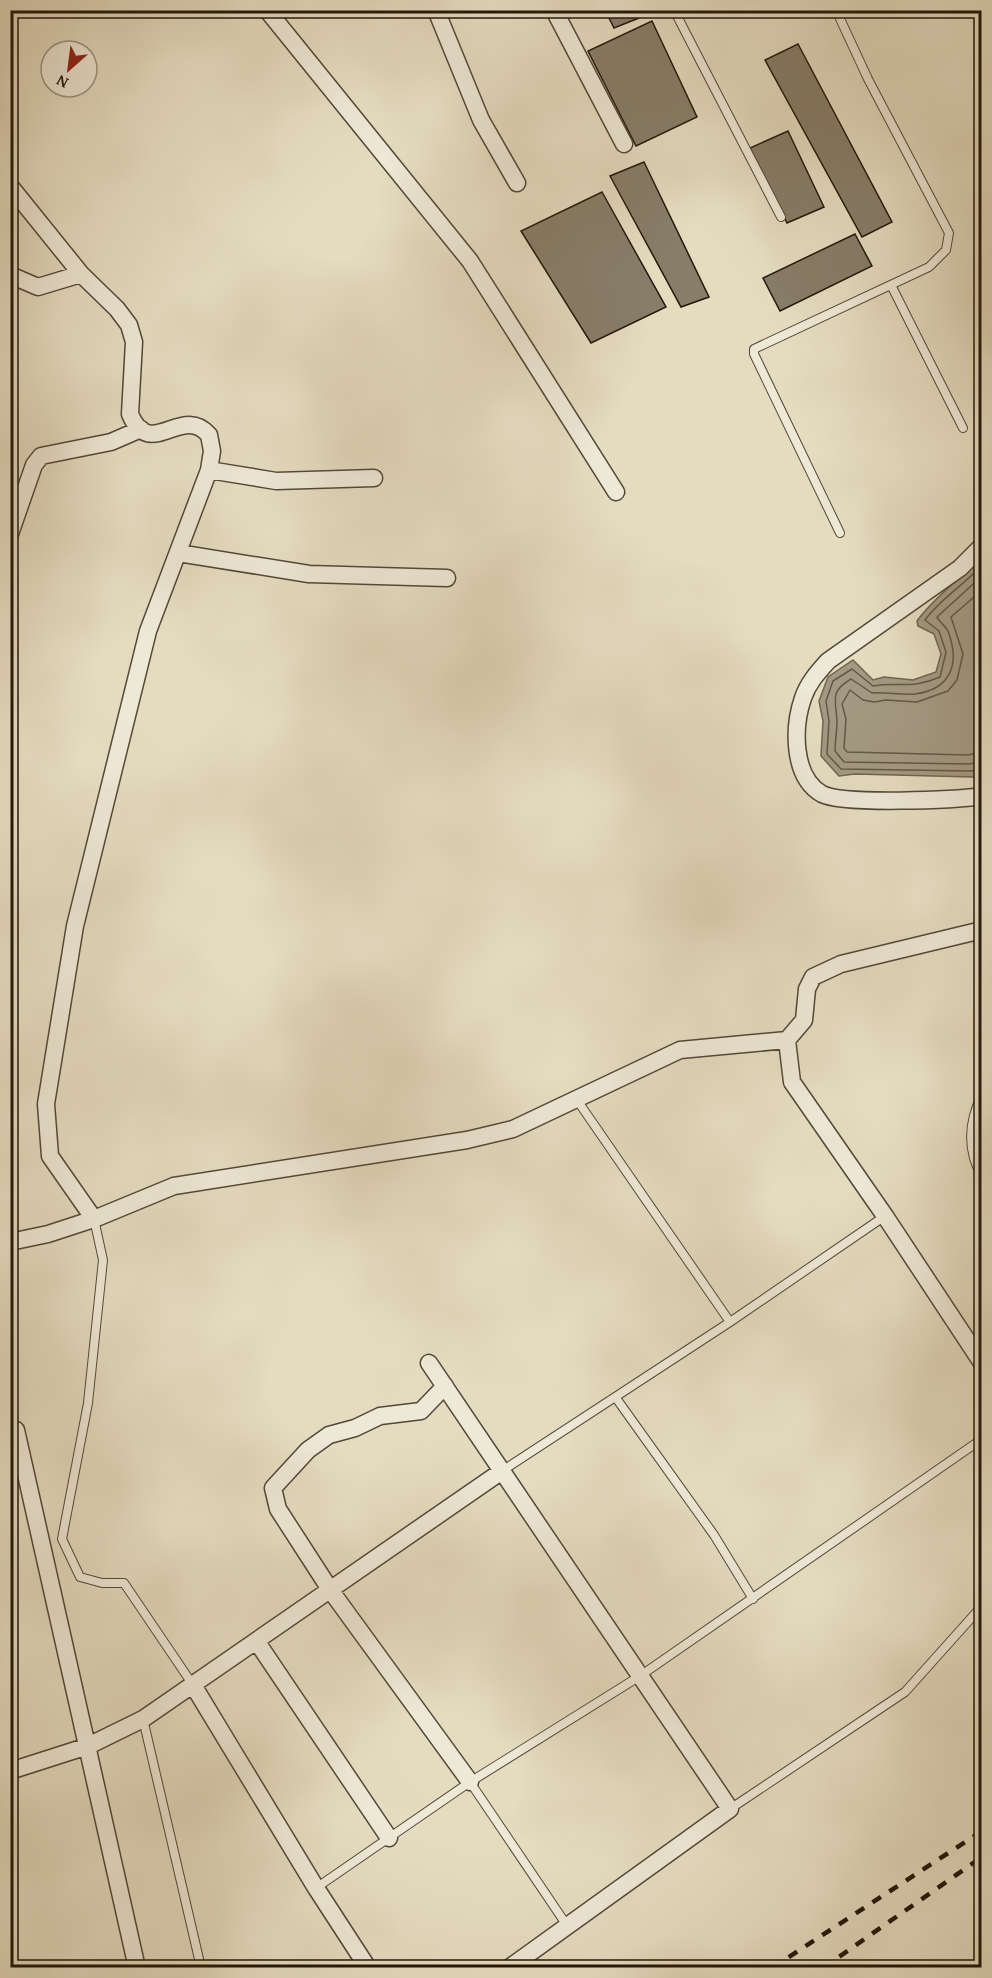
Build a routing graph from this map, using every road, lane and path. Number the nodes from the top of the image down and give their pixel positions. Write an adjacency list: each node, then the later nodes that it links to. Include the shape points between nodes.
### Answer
1 (267, 10): 17 (street, via 470,261)
2 (436, 10): 7 (street, via 481,120)
3 (554, 10): 6 (street)
4 (674, 10): 9 (lane)
5 (836, 10): 12 (lane, via 949,233 946,250 929,267)
6 (624, 144)
7 (516, 183)
8 (10, 186): 10 (street)
9 (781, 217)
10 (81, 274): 11 (street, via 38,287); 14 (street, via 129,325 134,342 130,414)
11 (10, 275)
12 (891, 285): 13 (lane); 18 (lane, via 754,349 771,393)
13 (963, 428)
14 (141, 429): 15 (street, via 159,435 186,423 204,428 212,443); 19 (street, via 111,442 41,456 34,465)
15 (209, 470): 16 (street, via 276,481); 21 (street)
16 (374, 478)
17 (615, 492)
18 (840, 533)
19 (10, 534)
20 (981, 546): 23 (street, via 960,568 828,661 813,678 803,699 796,741 804,776 823,795 856,800)
21 (178, 553): 22 (street, via 309,574); 30 (street, via 148,631 75,926 46,1104 51,1156)
22 (447, 578)
23 (981, 796)
24 (981, 930): 25 (street, via 841,964 813,977 807,989 804,1020)
25 (787, 1040): 27 (street, via 680,1050); 29 (street, via 792,1082)
26 (981, 1095): 28 (lane, via 972,1113 972,1160)
27 (577, 1100): 30 (street, via 513,1129 466,1140 174,1186); 32 (lane)
28 (981, 1177)
29 (885, 1216): 32 (lane); 34 (street)
30 (94, 1219): 31 (street); 45 (lane, via 102,1271 88,1403 62,1539 80,1577 102,1583 124,1582)
31 (10, 1242)
32 (730, 1322): 36 (lane)
33 (429, 1363): 35 (street)
34 (981, 1363)
35 (445, 1386): 39 (street); 40 (street, via 421,1411 380,1416 329,1435 273,1488 278,1509)
36 (616, 1398): 39 (lane); 41 (lane, via 714,1535)
37 (16, 1430): 47 (street)
38 (981, 1439): 41 (lane)
39 (502, 1471): 40 (street); 44 (street)
40 (331, 1591): 43 (street); 49 (street)
41 (753, 1599): 44 (lane)
42 (981, 1606): 50 (lane, via 905,1692)
43 (257, 1641): 45 (street); 51 (street)
44 (640, 1676): 49 (lane); 50 (street)
45 (193, 1685): 46 (street); 52 (street)
46 (142, 1719): 47 (street); 54 (lane)
47 (88, 1746): 48 (street); 55 (street)
48 (10, 1771)
49 (470, 1782): 51 (lane); 53 (lane)
50 (730, 1809): 53 (street)
51 (389, 1838): 52 (lane)
52 (316, 1888): 56 (street)
53 (568, 1927): 57 (street)
54 (199, 1959)
55 (137, 1968)
56 (368, 1968)
57 (509, 1968)

